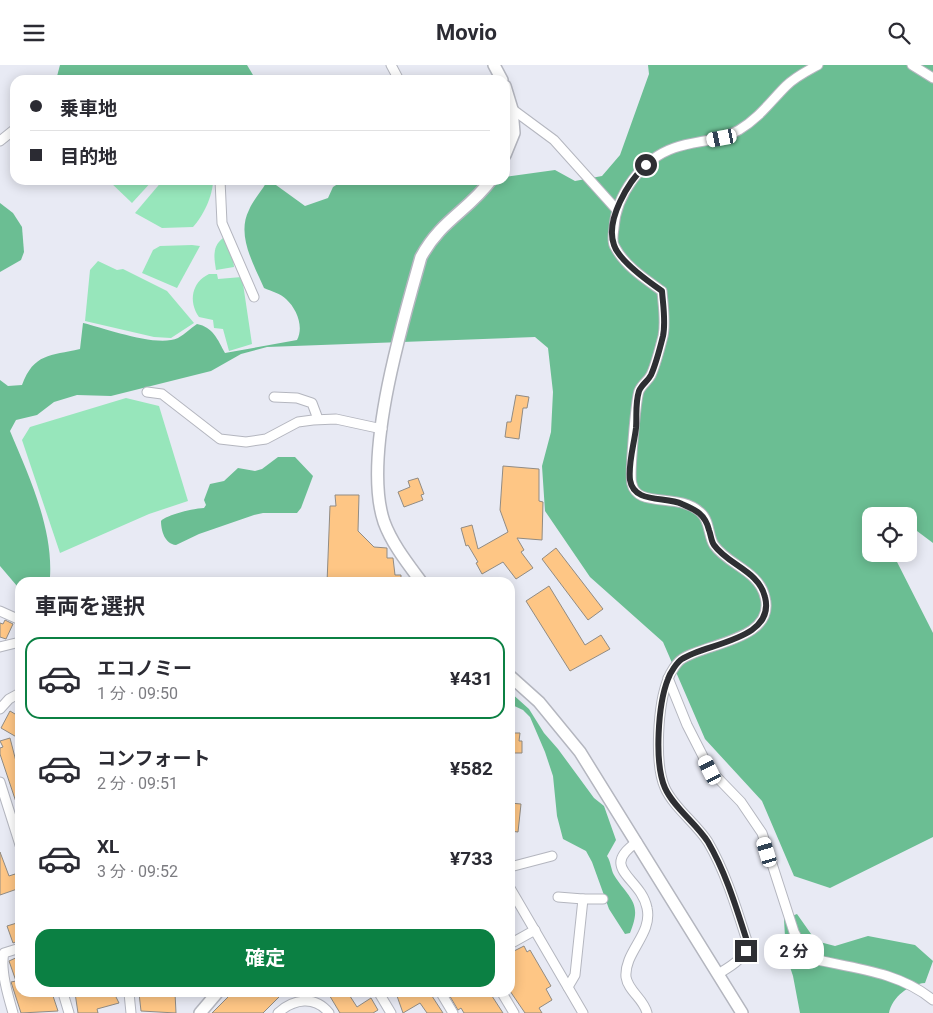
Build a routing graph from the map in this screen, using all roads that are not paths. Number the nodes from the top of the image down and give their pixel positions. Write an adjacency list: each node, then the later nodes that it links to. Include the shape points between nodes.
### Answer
1 (818, 65): 11 (street, via 787,85 758,118 739,130 722,138 675,147 655,157 638,173)
2 (912, 65): 3 (street)
3 (933, 78)
4 (510, 102): 5 (street)
5 (512, 109): 8 (street, via 514,133); 11 (street, via 554,140)
6 (10, 133): 7 (street)
7 (0, 141)
8 (510, 143)
9 (220, 185): 12 (street, via 222,223)
10 (487, 185): 16 (street, via 431,238 421,257)
11 (616, 209): 22 (street, via 614,246 635,271 662,291 664,312 663,335 650,377 644,382 636,405 630,482 634,491 642,496 672,499 701,512 713,544 756,579 765,597 765,616 755,629 681,659)
12 (254, 297)
13 (147, 392): 15 (street, via 162,394 220,439 246,442 266,439 298,422)
14 (274, 397): 15 (street, via 305,399 312,403)
15 (318, 419): 16 (street, via 336,419)
16 (382, 429): 17 (street, via 377,471 384,521)
17 (418, 577)
18 (0, 611): 19 (street)
19 (15, 618)
20 (15, 643): 21 (street)
21 (0, 647)
22 (668, 678): 38 (street, via 660,713 659,750 665,789 706,839 720,865 747,941 740,961); 46 (street, via 710,770 741,802 762,833 794,931 808,958 877,971 918,988)
23 (515, 680): 28 (street, via 539,702 575,745)
24 (15, 696): 25 (street)
25 (0, 709)
26 (0, 782): 27 (street)
27 (15, 829)
28 (637, 842): 38 (street); 57 (street, via 624,851 620,857 621,865 643,895 648,920 630,959 626,978 644,1003)
29 (552, 856): 30 (street)
30 (515, 866)
31 (515, 896): 35 (street)
32 (558, 897): 33 (street)
33 (582, 899): 34 (street); 39 (street, via 575,975)
34 (603, 899)
35 (535, 930): 36 (street); 39 (street)
36 (515, 942)
37 (15, 950): 47 (street, via 4,953 0,966)
38 (718, 974): 58 (street)
39 (568, 987): 56 (street)
40 (64, 997): 48 (street)
41 (129, 997): 49 (street)
42 (214, 997): 50 (street)
43 (381, 997): 53 (street)
44 (444, 997): 54 (street)
45 (504, 997): 55 (street)
46 (933, 1000)
47 (13, 1013)
48 (69, 1013)
49 (131, 1013)
50 (200, 1013)
51 (278, 1013): 52 (street, via 293,1002 302,1000 319,1004)
52 (329, 1013)
53 (390, 1013)
54 (454, 1013)
55 (514, 1013)
56 (583, 1013)
57 (647, 1013)
58 (742, 1013)

